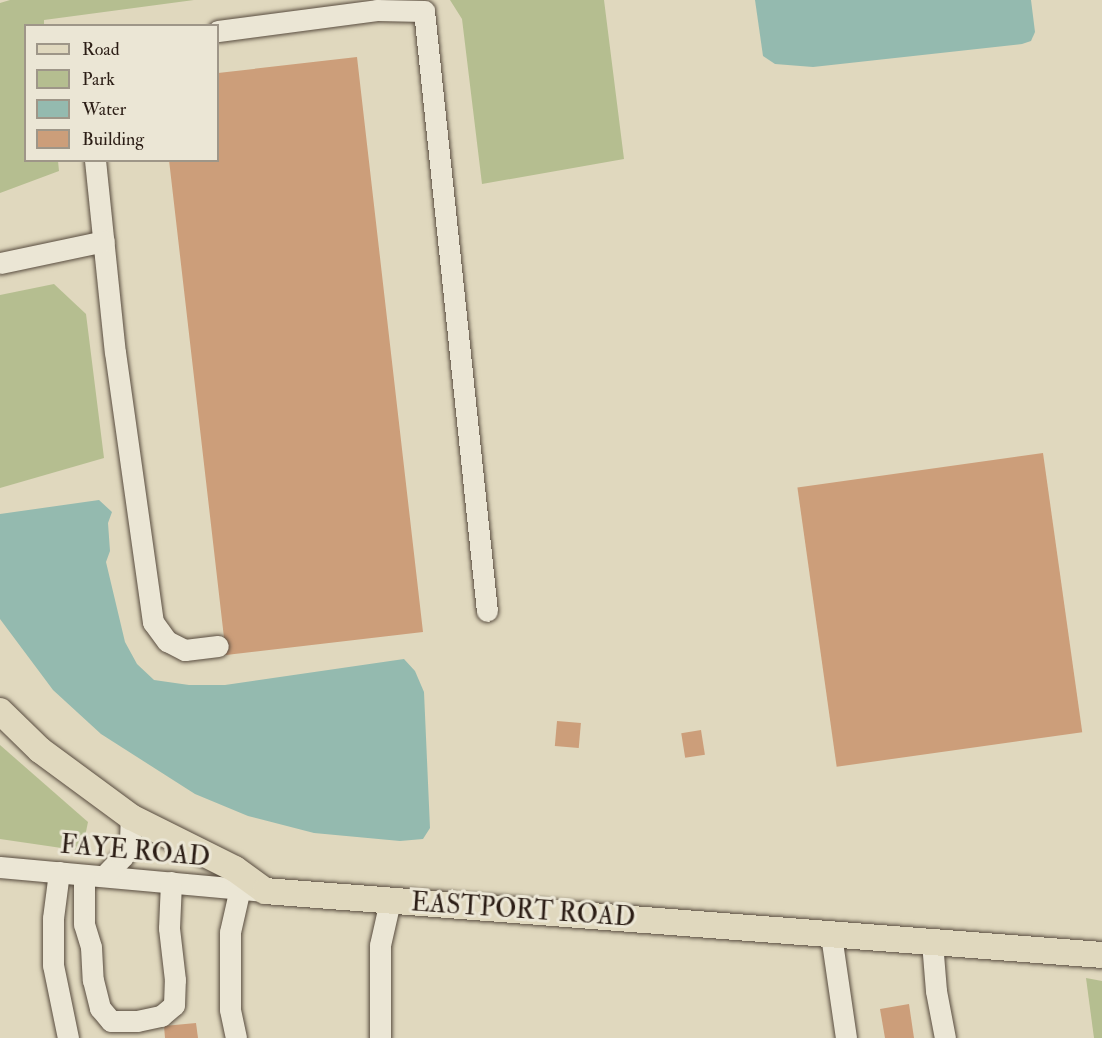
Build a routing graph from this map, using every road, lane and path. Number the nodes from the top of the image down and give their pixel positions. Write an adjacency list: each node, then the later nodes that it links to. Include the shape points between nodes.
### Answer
1 (219, 31): 5 (street, via 377,10 424,10)
2 (95, 162): 3 (street)
3 (104, 241): 4 (street); 6 (street, via 115,352 153,622 167,641 185,650)
4 (0, 263)
5 (487, 611)
6 (218, 646)
7 (0, 711): 8 (main road, via 40,750)
8 (131, 817): 11 (street, via 126,848); 13 (main road, via 235,870)
9 (0, 867): 10 (street, FAYE ROAD)
10 (59, 872): 11 (street, FAYE ROAD); 18 (street, via 53,918 53,965)
11 (94, 875): 12 (street, FAYE ROAD); 12 (street, via 84,924 100,1008 111,1021 161,1016 174,1005 169,928)
12 (171, 882): 13 (street, FAYE ROAD)
13 (253, 890): 14 (main road, EASTPORT ROAD); 19 (street, via 230,932 230,1009)
14 (390, 901): 15 (main road, EASTPORT ROAD); 20 (street, via 380,945)
15 (831, 935): 16 (main road, EASTPORT ROAD); 21 (street)
16 (932, 942): 17 (main road, EASTPORT ROAD); 22 (street)
17 (1102, 955)
18 (68, 1038)
19 (236, 1038)
20 (380, 1038)
21 (846, 1038)
22 (945, 1038)

